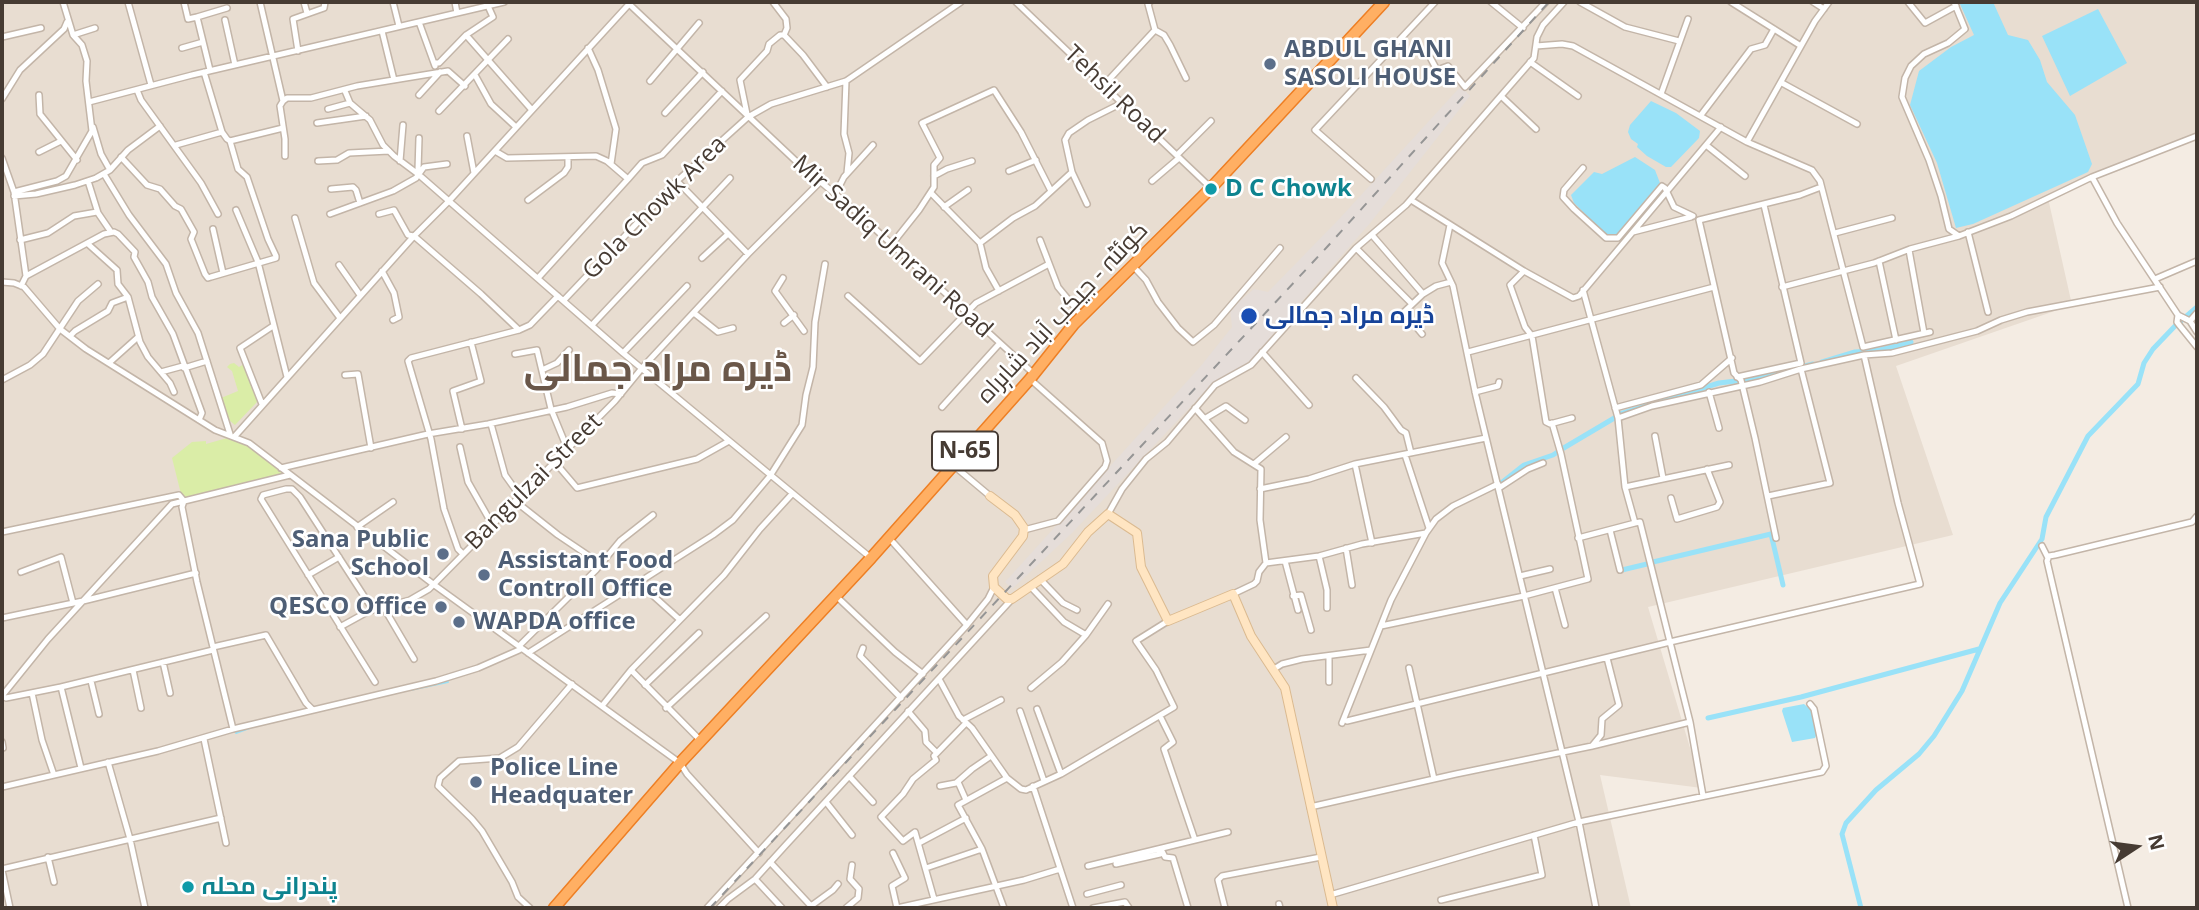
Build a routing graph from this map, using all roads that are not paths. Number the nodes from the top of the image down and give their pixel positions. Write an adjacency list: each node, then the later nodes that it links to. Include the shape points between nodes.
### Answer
1 (63, 2): 43 (street); 83 (street, via 64,29 20,70)
2 (128, 2): 72 (street)
3 (184, 2): 31 (street, via 188,19)
4 (260, 2): 56 (street)
5 (304, 2): 29 (street)
6 (325, 2): 29 (street, via 324,8)
7 (393, 2): 36 (street)
8 (456, 2): 30 (street)
9 (504, 2): 26 (street)
10 (629, 2): 52 (street, Mir Sadiq Umrani Road); 54 (street)
11 (773, 2): 45 (street, via 786,19)
12 (961, 2): 69 (street)
13 (1016, 2): 71 (street, Tehsil Road)
14 (1150, 2): 41 (street)
15 (1384, 2): 148 (highway, کوئٹہ - جیکب آباد شاہراہ / N-65)
16 (1435, 2): 142 (street, via 1315,130)
17 (1491, 2): 39 (street)
18 (1546, 2): 39 (street)
19 (1564, 2): 50 (street, via 1544,25)
20 (1580, 2): 48 (street, via 1625,27)
21 (1731, 2): 40 (street)
22 (1813, 2): 28 (street)
23 (1829, 2): 28 (street)
24 (1908, 2): 25 (street, via 1925,23)
25 (1955, 4): 181 (street, via 1965,29 1911,66 1902,97 1929,159 1949,229)
26 (488, 6): 30 (street); 44 (street, via 493,17)
27 (227, 8): 31 (street)
28 (1824, 9): 51 (street)
29 (307, 13): 55 (street, via 292,22)
30 (457, 13): 34 (street)
31 (197, 17): 49 (street)
32 (1688, 19): 48 (street)
33 (225, 20): 61 (street)
34 (419, 22): 36 (street); 60 (street)
35 (699, 23): 52 (street)
36 (400, 26): 42 (street)
37 (41, 28): 46 (street)
38 (95, 28): 43 (street)
39 (1523, 28): 57 (street, via 1465,87 1448,66 1437,70)
40 (1774, 29): 51 (street); 93 (street, via 1765,45 1751,49)
41 (1155, 30): 66 (street, via 1164,35); 71 (street)
42 (382, 31): 55 (street); 67 (street)
43 (74, 35): 85 (street, via 87,61)
44 (466, 35): 58 (street); 60 (street)
45 (784, 35): 74 (street); 94 (street, via 769,44 740,80)
46 (2, 37)
47 (508, 39): 58 (street)
48 (1679, 41): 79 (street)
49 (203, 42): 53 (street); 62 (street)
50 (1536, 46): 59 (street); 79 (street, via 1573,46)
51 (1801, 46): 70 (street)
52 (677, 47): 63 (street, Mir Sadiq Umrani Road); 68 (street)
53 (182, 48)
54 (587, 48): 89 (street); 129 (street, via 616,129)
55 (298, 51): 56 (street)
56 (272, 57): 61 (street); 84 (street)
57 (1431, 59)
58 (489, 60): 65 (street); 89 (street)
59 (1530, 62): 81 (street); 82 (street)
60 (434, 63): 64 (street)
61 (235, 65): 62 (street)
62 (207, 71): 72 (street); 105 (street)
63 (703, 72): 77 (street, Mir Sadiq Umrani Road); 91 (street)
64 (438, 73): 67 (street); 73 (street, via 448,71); 80 (street)
65 (475, 75): 73 (street); 101 (street, via 491,104)
66 (1186, 78)
67 (394, 79): 76 (street)
68 (650, 81)
69 (846, 82): 74 (street, Gola Chowk Area); 135 (street)
70 (1782, 83): 97 (street); 111 (street)
71 (1104, 85): 87 (street, Tehsil Road)
72 (151, 86): 75 (street)
73 (465, 86): 90 (street)
74 (827, 87): 94 (street, Gola Chowk Area, via 771,104)
75 (137, 90): 85 (street); 99 (street)
76 (345, 91): 84 (street); 86 (street)
77 (722, 91): 94 (street, Mir Sadiq Umrani Road); 141 (street, via 662,155 642,163)
78 (40, 94): 109 (street, via 40,114)
79 (1661, 94): 93 (street)
80 (419, 95)
81 (1501, 96): 104 (street); 157 (street)
82 (1577, 96)
83 (2, 99)
84 (283, 101): 103 (street)
85 (89, 102): 100 (street)
86 (350, 103): 88 (street); 92 (street)
87 (1122, 103): 119 (street, Tehsil Road); 133 (street, via 1069,134 1065,140)
88 (328, 109)
89 (532, 110): 101 (street)
90 (439, 111)
91 (665, 113)
92 (366, 116): 96 (street); 115 (street)
93 (1701, 116): 102 (street)
94 (749, 118): 144 (street, Gola Chowk Area); 146 (street, Mir Sadiq Umrani Road)
95 (1211, 121): 119 (street)
96 (317, 123)
97 (1857, 124)
98 (403, 125): 126 (street)
99 (160, 126): 112 (street); 120 (street)
100 (93, 127): 123 (street); 132 (street)
101 (516, 127): 116 (street)
102 (1721, 127): 111 (street); 114 (street)
103 (284, 128): 110 (street); 118 (street)
104 (1536, 128)
105 (222, 132): 110 (street); 112 (street)
106 (467, 136): 134 (street)
107 (2197, 136): 139 (street)
108 (419, 138): 136 (street)
109 (61, 141): 117 (street); 123 (street)
110 (230, 141): 194 (street, via 276,256)
111 (1747, 142): 147 (street, via 1812,170)
112 (176, 145): 166 (street)
113 (873, 145): 135 (street)
114 (1706, 145): 138 (street); 151 (street)
115 (389, 151): 125 (street, via 349,153 337,160); 126 (street)
116 (495, 151): 122 (street, via 507,158); 134 (street)
117 (40, 152)
118 (285, 156)
119 (1178, 156): 145 (street); 148 (street, Tehsil Road)
120 (121, 157): 132 (street); 202 (street, via 147,185 160,189 181,209 194,232 191,239 208,278)
121 (2, 158): 153 (street)
122 (568, 158): 129 (street, via 596,156); 156 (street, via 564,173)
123 (77, 160): 153 (street, via 61,179)
124 (1036, 160): 131 (street); 137 (street, via 993,90 922,124 940,158); 152 (street)
125 (318, 161)
126 (401, 161): 136 (street)
127 (972, 161): 137 (street)
128 (447, 164): 136 (street, via 424,167)
129 (611, 164): 141 (street)
130 (1583, 168): 151 (street, via 1563,197 1606,238 1618,238 1662,186)
131 (1009, 171)
132 (107, 172): 143 (street); 256 (street, via 129,215 166,264)
133 (1072, 172): 152 (street); 160 (street)
134 (474, 173): 158 (street)
135 (848, 173): 155 (street)
136 (418, 174): 158 (street); 159 (street, via 393,191)
137 (934, 176): 154 (street)
138 (1745, 176)
139 (2092, 177): 176 (street); 206 (street)
140 (730, 178): 162 (street)
141 (628, 179): 204 (street)
142 (1371, 179)
143 (88, 181): 153 (street, via 36,194); 165 (street)
144 (677, 181): 162 (street); 221 (street, Gola Chowk Area)
145 (1152, 181)
146 (820, 182): 155 (street, Mir Sadiq Umrani Road); 190 (street, Bangulzai Street)
147 (1821, 187): 161 (street); 177 (street)
148 (1211, 188): 198 (highway, کوئٹہ - جیکب آباد شاہراہ / N-65)
149 (331, 189): 159 (street, via 353,187)
150 (968, 190): 163 (street)
151 (1666, 190): 170 (street, via 1674,207); 175 (street)
152 (1051, 191): 184 (street)
153 (14, 194): 182 (street)
154 (932, 194): 163 (street); 186 (street)
155 (835, 195): 186 (street, Mir Sadiq Umrani Road)
156 (528, 200)
157 (1411, 200): 172 (street); 179 (street)
158 (448, 202): 180 (street); 204 (street)
159 (360, 203): 167 (street)
160 (1087, 204)
161 (1764, 205): 170 (street); 213 (street)
162 (702, 207): 178 (street); 234 (street)
163 (944, 207): 184 (street)
164 (236, 210): 194 (street)
165 (97, 212): 174 (street); 182 (street, via 74,216 48,233)
166 (218, 214)
167 (330, 214)
168 (379, 214): 180 (street, via 394,210 408,235)
169 (295, 218): 229 (street, via 314,283)
170 (1696, 218): 175 (street); 212 (street)
171 (1892, 218): 177 (street)
172 (1450, 225): 200 (street); 208 (street, via 1442,263)
173 (213, 229): 202 (street)
174 (111, 232): 185 (street); 258 (street, via 135,252)
175 (1632, 232): 215 (street)
176 (1968, 232): 181 (street); 223 (street)
177 (1835, 233): 201 (street)
178 (728, 234): 190 (street); 191 (street)
179 (1372, 235): 188 (street); 217 (street)
180 (414, 236): 199 (street); 238 (street)
181 (1959, 236): 189 (street)
182 (20, 240): 203 (street)
183 (1040, 240): 196 (street)
184 (980, 243): 216 (street)
185 (88, 244): 203 (street); 220 (street, via 117,270 118,284)
186 (892, 244): 225 (street, Mir Sadiq Umrani Road)
187 (1280, 248): 198 (street, via 1214,325 1193,342)
188 (1356, 248): 222 (street); 250 (street)
189 (1909, 250): 192 (street); 245 (street, via 1927,333)
190 (748, 254): 224 (street, Bangulzai Street)
191 (702, 258)
192 (1879, 261): 201 (street); 245 (street)
193 (2197, 261): 206 (street)
194 (258, 262): 202 (street); 235 (street)
195 (825, 264): 309 (street, via 802,425)
196 (1049, 264): 216 (street); 228 (street, via 1058,287)
197 (339, 265): 218 (street)
198 (1132, 265): 228 (highway, کوئٹہ - جیکب آباد شاہراہ / N-65)
199 (382, 271): 218 (street); 230 (street, via 394,293 399,317)
200 (1524, 271): 215 (street, via 1573,298); 244 (street, via 1510,285)
201 (1845, 271): 213 (street); 245 (street, via 1863,347)
202 (223, 273)
203 (26, 276): 210 (street)
204 (538, 278): 221 (street)
205 (783, 278): 227 (street, via 775,290)
206 (2155, 279): 214 (street)
207 (2, 282): 210 (street)
208 (1451, 282): 217 (street); 251 (street)
209 (98, 284): 237 (street, via 78,301)
210 (21, 286): 237 (street)
211 (687, 286): 252 (street)
212 (1714, 287): 232 (street); 255 (street)
213 (1782, 287): 265 (street, via 1801,363)
214 (2160, 287): 231 (street); 254 (street, via 2027,312 1977,331 1892,353)
215 (1583, 290): 232 (street)
216 (999, 292): 225 (street)
217 (1423, 294): 222 (street)
218 (360, 295): 229 (street)
219 (848, 296): 225 (street, via 919,361)
220 (128, 297): 242 (street, via 112,303); 243 (street)
221 (561, 298): 234 (street); 238 (street, Gola Chowk Area)
222 (1412, 304): 241 (street, via 1404,312)
223 (1988, 312)
224 (694, 313): 236 (street, via 718,332); 259 (street, Bangulzai Street)
225 (967, 313): 247 (street, Mir Sadiq Umrani Road)
226 (2197, 313): 231 (street)
227 (794, 315): 233 (street); 239 (street)
228 (1082, 316): 264 (highway, کوئٹہ - جیکب آباد شاہراہ / N-65)
229 (340, 318): 266 (street)
230 (393, 320)
231 (2183, 320): 240 (street); 248 (street)
232 (1593, 321): 244 (street); 279 (street)
233 (784, 323)
234 (592, 325): 252 (street)
235 (273, 326): 266 (street); 275 (street, via 240,348)
236 (733, 328)
237 (60, 329): 242 (street); 268 (street, via 43,354)
238 (519, 331): 246 (street)
239 (804, 331)
240 (2197, 332)
241 (1422, 334)
242 (70, 336): 257 (street)
243 (138, 337): 257 (street); 262 (street)
244 (1532, 337): 251 (street); 286 (street, via 1546,422)
245 (1896, 340)
246 (471, 342): 289 (street, via 481,381 453,391); 290 (street, via 408,361)
247 (1000, 343): 264 (street, Mir Sadiq Umrani Road); 277 (street)
248 (2197, 347)
249 (569, 350): 261 (street)
250 (1262, 352): 276 (street); 278 (street, via 1251,365 1215,385)
251 (1468, 352): 272 (street)
252 (623, 353): 259 (street)
253 (515, 354): 261 (street, via 536,348)
254 (1864, 355): 260 (street); 383 (street, via 1920,584)
255 (1732, 358): 265 (street); 279 (street, via 1701,385)
256 (207, 361): 258 (street); 291 (street)
257 (109, 363): 284 (street)
258 (184, 367): 262 (street); 284 (street, via 202,413)
259 (642, 368): 274 (street, Bangulzai Street); 295 (street)
260 (1801, 369): 270 (street); 317 (street, via 1830,483)
261 (542, 370): 280 (street)
262 (161, 373): 271 (street)
263 (345, 375): 298 (street, via 358,374)
264 (1032, 376): 304 (highway, کوئٹہ - جیکب آباد شاہراہ / N-65); 328 (street, Mir Sadiq Umrani Road, via 1102,443 1107,461 1058,522)
265 (1737, 377): 270 (street)
266 (287, 378): 275 (street)
267 (1356, 378): 299 (street, via 1406,433)
268 (2, 380)
269 (1499, 382): 272 (street)
270 (1742, 386): 273 (street); 317 (street)
271 (174, 392)
272 (1475, 392): 294 (street)
273 (1709, 392): 283 (street); 288 (street)
274 (621, 394): 280 (street); 297 (street, Bangulzai Street)
275 (262, 404): 291 (street)
276 (1309, 405)
277 (943, 407)
278 (1195, 408): 281 (street); 322 (street, via 1146,459)
279 (1615, 408): 283 (street)
280 (551, 409): 287 (street); 297 (street)
281 (1206, 418): 285 (street, via 1224,406); 302 (street, via 1234,452)
282 (1572, 418): 286 (street)
283 (1618, 418): 312 (street)
284 (200, 420): 291 (street)
285 (1245, 420)
286 (1552, 423): 333 (street)
287 (491, 424): 289 (street); 315 (street, via 505,475)
288 (1719, 428)
289 (462, 429): 290 (street)
290 (428, 434): 298 (street); 338 (street, via 444,509)
291 (232, 435): 306 (street)
292 (1655, 436): 310 (street)
293 (1286, 437): 302 (street)
294 (1486, 438): 299 (street); 311 (street)
295 (729, 441): 300 (street, via 697,459 577,488); 309 (street)
296 (460, 447): 326 (street, via 468,482)
297 (568, 447): 300 (street, Bangulzai Street)
298 (370, 448): 306 (street)
299 (1408, 454): 303 (street); 329 (street)
300 (554, 461): 315 (street, Bangulzai Street)
301 (1543, 463): 311 (street)
302 (1254, 464): 313 (street, via 1261,469)
303 (1355, 464): 313 (street); 335 (street)
304 (953, 465): 316 (street); 332 (highway, کوئٹہ - جیکب آباد شاہراہ / N-65)
305 (1729, 465): 307 (street)
306 (281, 468): 308 (street)
307 (1707, 469): 310 (street); 318 (street, via 1720,502 1717,507 1677,519)
308 (291, 475): 319 (street); 327 (street)
309 (770, 476): 314 (street); 353 (street, via 733,520)
310 (1664, 478): 312 (street)
311 (1498, 486): 329 (street, via 1453,506); 351 (street)
312 (1625, 487): 325 (street)
313 (1260, 489): 344 (street)
314 (792, 494): 341 (street); 374 (street, via 724,575)
315 (520, 496): 320 (street, Bangulzai Street)
316 (990, 496): 328 (street, via 1015,515)
317 (1768, 496): 334 (street)
318 (1671, 498)
319 (184, 501): 331 (street, via 179,495); 349 (street, via 181,507); 364 (street, via 172,504)
320 (515, 501): 326 (street, Bangulzai Street); 345 (street)
321 (393, 502): 327 (street)
322 (1108, 514): 352 (street, via 1068,559); 375 (street, via 1137,533 1141,567)
323 (653, 515): 345 (street, via 620,541)
324 (2197, 516): 342 (street, via 2192,522)
325 (1635, 523): 330 (street); 383 (street, via 1640,522)
326 (492, 524): 338 (street, Bangulzai Street)
327 (358, 527): 354 (street)
328 (1024, 530): 357 (street, via 995,572)
329 (1427, 530): 335 (street); 379 (street)
330 (1610, 530): 333 (street); 347 (street)
331 (2, 532)
332 (889, 538): 341 (highway, کوئٹہ - جیکب آباد شاہراہ / N-65); 376 (street)
333 (1578, 538): 358 (street, via 1588,579)
334 (1776, 538)
335 (1371, 543): 337 (street)
336 (2042, 546): 342 (street)
337 (1346, 548): 339 (street); 355 (street)
338 (463, 554): 354 (street, Bangulzai Street)
339 (1319, 556): 343 (street); 368 (street)
340 (340, 557): 350 (street); 350 (street, via 292,489 263,495 261,499); 369 (street)
341 (872, 558): 360 (highway, کوئٹہ - جیکب آباد شاہراہ / N-65)
342 (2048, 558): 499 (street)
343 (1285, 561): 344 (street); 361 (street)
344 (1266, 563): 359 (street, via 1254,584)
345 (601, 564): 384 (street)
346 (1550, 569): 351 (street)
347 (1620, 570)
348 (20, 572): 365 (street, via 61,557)
349 (196, 573): 364 (street); 385 (street)
350 (308, 575): 378 (street)
351 (1520, 576): 362 (street)
352 (1040, 579): 356 (street); 370 (street, via 1063,603)
353 (638, 582): 374 (street); 388 (street)
354 (433, 584): 367 (street, Bangulzai Street, via 410,600); 384 (street)
355 (1352, 584)
356 (1030, 586): 363 (street); 382 (street, via 1064,621)
357 (994, 587): 363 (street); 376 (street)
358 (1555, 588): 362 (street); 377 (street)
359 (1233, 594): 375 (street); 394 (street, via 1251,636)
360 (836, 596): 398 (street); 427 (highway, کوئٹہ - جیکب آباد شاہراہ / N-65)
361 (1293, 596): 371 (street); 380 (street, via 1301,595)
362 (1524, 596): 379 (street); 397 (street)
363 (1012, 599): 399 (street)
364 (83, 601): 365 (street); 409 (street)
365 (73, 603): 373 (street)
366 (1108, 604): 382 (street)
367 (384, 608): 369 (street, Bangulzai Street); 391 (street)
368 (1327, 608)
369 (373, 610): 378 (street, Bangulzai Street)
370 (1077, 610)
371 (1298, 610)
372 (766, 616): 416 (street)
373 (2, 618)
374 (679, 619): 396 (street)
375 (1168, 621): 422 (street, via 1136,640 1174,707)
376 (967, 625): 398 (street)
377 (1565, 625)
378 (341, 626): 401 (street)
379 (1381, 626): 387 (street)
380 (1311, 630)
381 (699, 633): 404 (street)
382 (1086, 635): 406 (street)
383 (1670, 642): 390 (street); 424 (street)
384 (520, 647): 388 (street); 417 (street, via 478,668 436,681)
385 (213, 648): 392 (street); 417 (street, via 266,635); 425 (street)
386 (863, 648): 410 (street, via 860,656)
387 (1371, 650): 389 (street); 412 (street, via 1345,722)
388 (528, 653): 403 (street)
389 (1329, 657): 394 (street, via 1302,659); 402 (street)
390 (1607, 658): 397 (street); 428 (street, via 1619,705 1602,719 1601,735)
391 (414, 659)
392 (163, 662): 395 (street); 407 (street)
393 (1409, 668): 412 (street)
394 (1274, 669): 449 (street, via 1285,688)
395 (132, 670): 400 (street); 415 (street)
396 (631, 670): 404 (street); 414 (street)
397 (1543, 673): 412 (street); 429 (street)
398 (923, 674): 410 (street)
399 (939, 679): 419 (street); 423 (street)
400 (91, 681): 405 (street); 421 (street)
401 (375, 682)
402 (1329, 682)
403 (572, 684): 414 (street); 484 (street, via 518,747 500,758 459,761 440,778 438,786 482,831 518,897)
404 (645, 685): 416 (street)
405 (61, 687): 408 (street); 434 (street)
406 (1031, 688)
407 (170, 692)
408 (32, 693): 409 (street); 436 (street)
409 (2, 696)
410 (901, 698): 462 (street)
411 (1001, 700): 423 (street)
412 (1417, 704): 439 (street)
413 (1811, 704): 445 (street, via 1826,766 1823,771)
414 (602, 706): 433 (street)
415 (141, 708)
416 (666, 708): 427 (street)
417 (312, 709): 425 (street)
418 (1037, 709): 435 (street)
419 (908, 711): 430 (street); 437 (street)
420 (1020, 711): 440 (street)
421 (99, 714)
422 (1160, 716): 435 (street); 457 (street, via 1173,742 1164,749)
423 (965, 722): 430 (street); 431 (street)
424 (1690, 722): 428 (street); 445 (street)
425 (233, 729): 426 (street)
426 (204, 739): 432 (street); 450 (street)
427 (700, 740): 433 (highway, کوئٹہ - جیکب آباد شاہراہ / N-65)
428 (1592, 746): 429 (street)
429 (1561, 752): 439 (street); 452 (street)
430 (937, 753): 459 (street, via 936,760 881,817 902,841 915,832)
431 (991, 756): 438 (street); 441 (street)
432 (108, 762): 434 (street); 456 (street)
433 (680, 763): 462 (street); 485 (highway, کوئٹہ - جیکب آباد شاہراہ / N-65)
434 (81, 768): 436 (street)
435 (1060, 774): 440 (street)
436 (54, 775): 444 (street)
437 (849, 776): 447 (street); 448 (street)
438 (1007, 778): 443 (street, via 1020,789); 446 (street)
439 (1434, 779): 449 (street)
440 (1044, 781): 443 (street)
441 (958, 782): 442 (street); 446 (street)
442 (940, 786)
443 (1033, 786): 471 (street)
444 (2, 787)
445 (1703, 796): 452 (street)
446 (966, 800): 451 (street, via 958,805)
447 (827, 802): 454 (street); 466 (street)
448 (873, 802)
449 (1310, 807): 464 (street)
450 (221, 818): 456 (street); 458 (street)
451 (966, 818): 459 (street); 460 (street)
452 (1579, 822): 455 (street); 498 (street)
453 (1228, 832): 457 (street)
454 (852, 835)
455 (1534, 835): 479 (street); 481 (street, via 1542,875)
456 (130, 839): 465 (street); 483 (street)
457 (1195, 840): 461 (street)
458 (226, 843)
459 (919, 843): 470 (street)
460 (982, 849): 470 (street); 477 (street)
461 (1162, 850): 467 (street); 469 (street); 495 (street, via 1165,857 1173,858)
462 (759, 853): 486 (street)
463 (893, 853): 490 (street, via 905,878 891,886)
464 (1321, 857): 479 (street); 496 (street, via 1222,876 1217,880)
465 (48, 858): 472 (street); 474 (street)
466 (770, 862): 473 (street); 475 (street, via 811,906)
467 (1116, 864)
468 (852, 865): 489 (street, via 850,879 859,889 858,898)
469 (1088, 866)
470 (926, 868): 480 (street)
471 (1060, 869): 477 (street); 492 (street)
472 (2, 870): 482 (street)
473 (755, 878): 487 (street); 488 (street)
474 (54, 882)
475 (838, 884)
476 (1121, 885): 478 (street)
477 (995, 886): 480 (street); 491 (street)
478 (1087, 894)
479 (1330, 895): 497 (street)
480 (934, 900): 490 (street)
481 (1441, 900)
482 (10, 908)
483 (145, 908)
484 (530, 908)
485 (556, 908)
486 (707, 908)
487 (719, 908)
488 (782, 908)
489 (846, 908)
490 (897, 908)
491 (1004, 908)
492 (1073, 908)
493 (1093, 908): 494 (street, via 1125,902)
494 (1129, 908)
495 (1188, 908)
496 (1225, 908)
497 (1333, 908)
498 (1596, 908)
499 (2127, 908)

